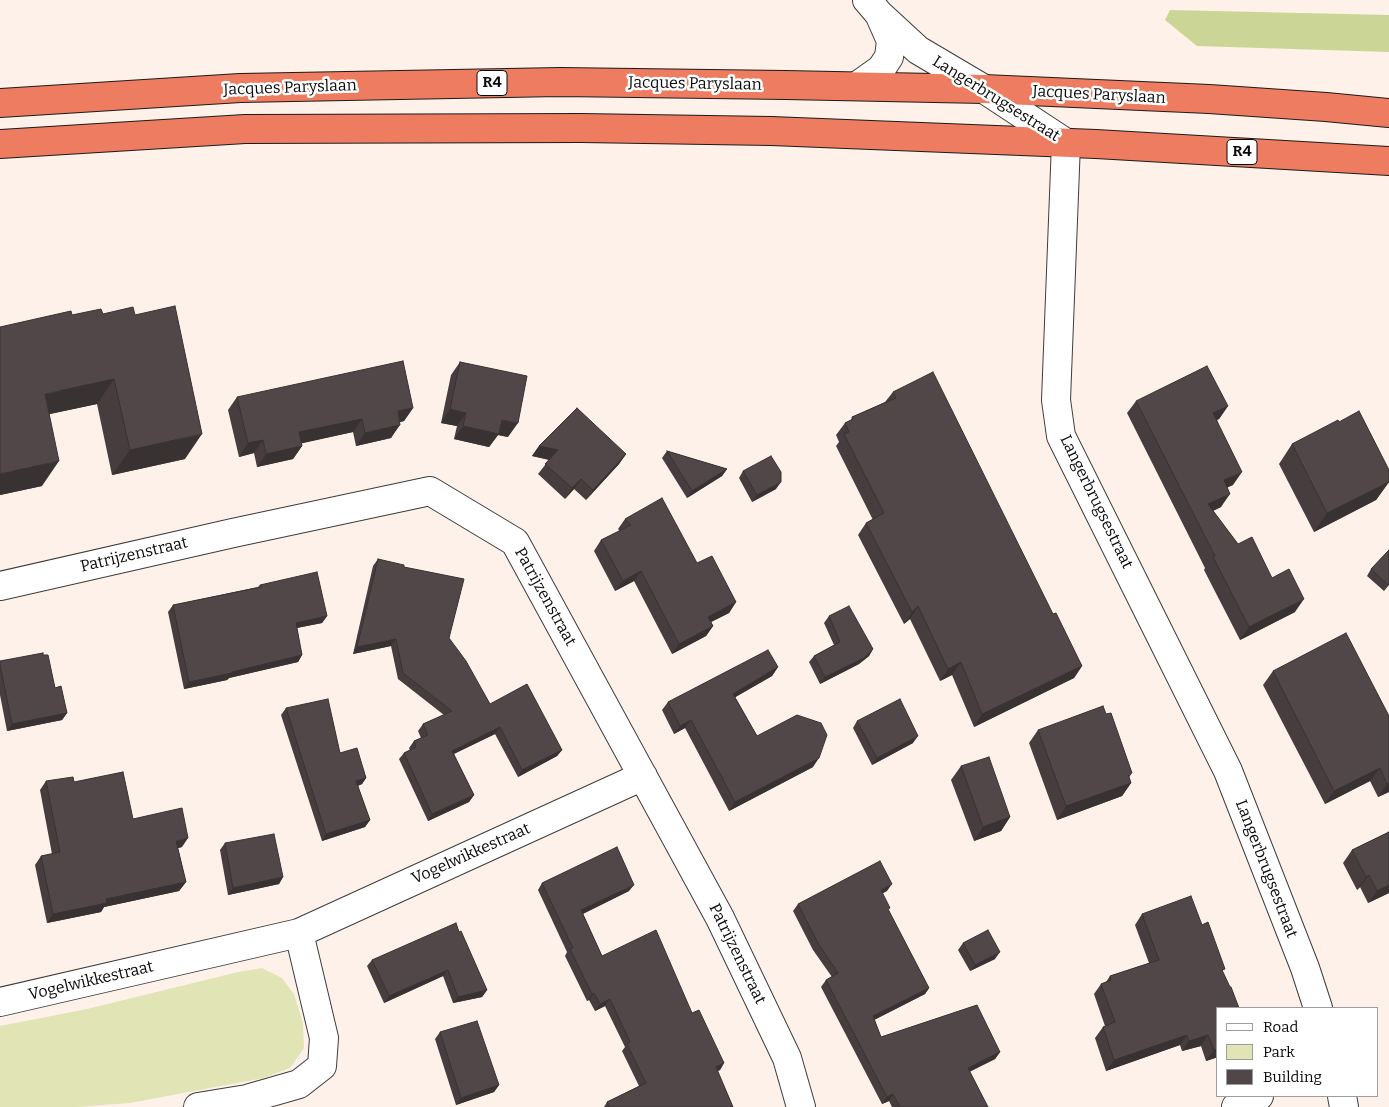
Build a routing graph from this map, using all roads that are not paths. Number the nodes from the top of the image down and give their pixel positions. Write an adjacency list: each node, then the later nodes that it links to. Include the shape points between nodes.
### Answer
1 (873, 7): 2 (street, via 890,41 889,57 881,69); 3 (street, Langerbrugsestraat, via 918,50)
2 (857, 86): 3 (highway, Jacques Paryslaan / R4); 4 (highway, Jacques Paryslaan / R4, via 530,82 240,88)
3 (984, 89): 5 (highway, Jacques Paryslaan / R4, via 1209,99); 6 (street, Langerbrugsestraat)
4 (0, 103)
5 (1389, 113)
6 (1066, 143): 7 (highway, R4, via 562,128 245,129); 8 (highway, R4); 13 (street, Langerbrugsestraat, via 1056,400 1061,436 1228,771)
7 (0, 144)
8 (1389, 161)
9 (0, 586): 10 (street, Patrijzenstraat, via 430,491 516,542)
10 (643, 776): 11 (street, Vogelwikkestraat); 16 (street, Patrijzenstraat, via 725,927 787,1058)
11 (298, 933): 12 (street, Vogelwikkestraat); 15 (street, via 324,1038 322,1066 299,1084 247,1099)
12 (0, 1002)
13 (1318, 1007)
14 (1257, 1097): 17 (street)
15 (198, 1107)
16 (802, 1107)
17 (1236, 1107)

